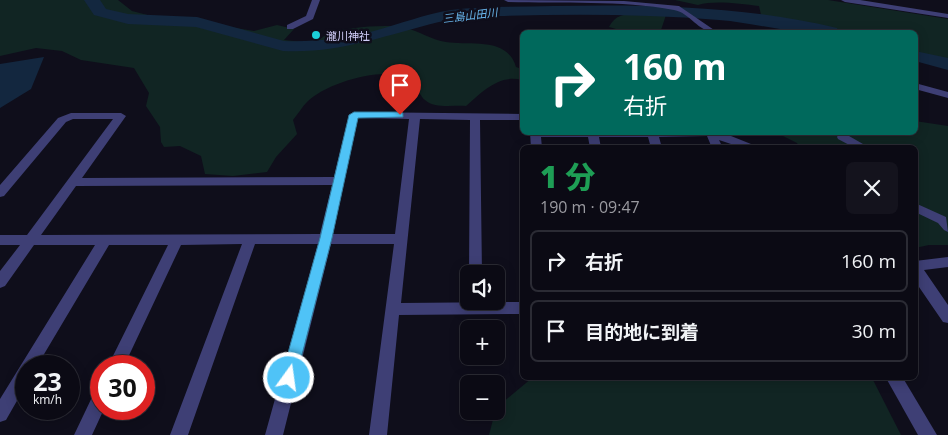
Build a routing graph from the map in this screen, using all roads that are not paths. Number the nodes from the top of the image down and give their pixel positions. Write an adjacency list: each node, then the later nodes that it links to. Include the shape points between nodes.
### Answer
1 (316, 0): 7 (street, via 310,18)
2 (508, 0): 5 (street)
3 (632, 0): 5 (street)
4 (845, 0): 6 (street)
5 (646, 4): 8 (street, via 684,10)
6 (948, 16)
7 (290, 27)
8 (710, 30)
9 (918, 87): 10 (street)
10 (948, 94)
11 (415, 116): 12 (street); 18 (street, via 354,115); 25 (street)
12 (475, 116): 13 (street); 31 (street)
13 (520, 117)
14 (717, 135): 16 (street)
15 (844, 135): 17 (street, via 842,138)
16 (747, 145)
17 (857, 145)
18 (339, 181): 19 (street); 23 (street)
19 (75, 182): 20 (street, via 121,116 71,116 62,120); 24 (street)
20 (0, 193)
21 (918, 208): 22 (street, via 942,220)
22 (948, 227)
23 (326, 238): 25 (street); 29 (street); 48 (street)
24 (31, 239): 26 (street); 27 (street); 33 (street)
25 (401, 239): 38 (street)
26 (0, 240)
27 (105, 240): 28 (street); 40 (street)
28 (177, 240): 29 (street); 41 (street)
29 (250, 240): 47 (street)
30 (948, 262): 32 (street)
31 (475, 265)
32 (918, 265)
33 (1, 278)
34 (919, 281): 39 (street)
35 (460, 306): 38 (street)
36 (505, 307): 37 (street)
37 (520, 308)
38 (393, 309): 49 (street)
39 (948, 317)
40 (36, 355)
41 (121, 355)
42 (895, 380): 50 (street)
43 (15, 389): 44 (street)
44 (0, 414)
45 (90, 420): 46 (street)
46 (83, 435)
47 (178, 435)
48 (274, 435)
49 (378, 435)
50 (928, 435)

